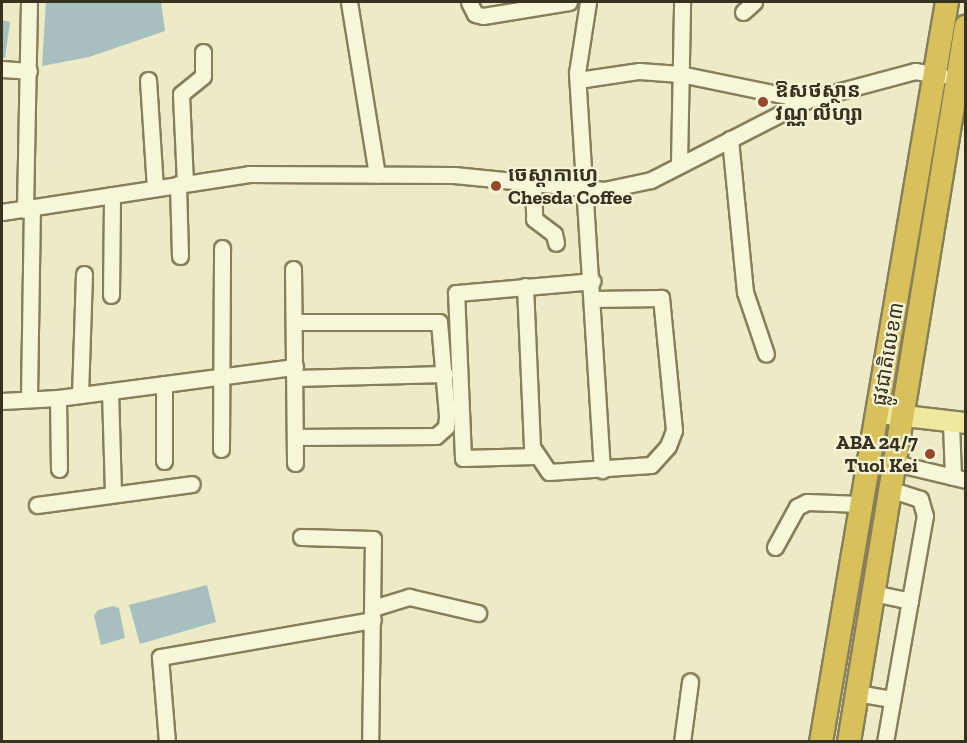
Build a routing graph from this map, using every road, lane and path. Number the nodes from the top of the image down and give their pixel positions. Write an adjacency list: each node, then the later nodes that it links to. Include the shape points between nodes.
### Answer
1 (28, 2): 11 (street)
2 (349, 2): 18 (street)
3 (469, 2): 4 (street, via 475,14 483,16)
4 (569, 2)
5 (588, 2): 14 (street)
6 (682, 2): 12 (street)
7 (947, 2): 9 (highway, ផ្លូវជាតិលេខ៣)
8 (203, 52): 20 (street, via 202,76 181,94)
9 (957, 52): 15 (street, via 915,71); 46 (highway, ផ្លូវជាតិលេខ៣); 47 (highway, ផ្លូវជាតិលេខ៣)
10 (2, 69): 11 (street)
11 (29, 70): 24 (street)
12 (680, 74): 14 (street, via 639,71); 15 (street); 17 (street)
13 (147, 80): 21 (street)
14 (578, 80): 22 (street)
15 (807, 100): 16 (street)
16 (730, 139): 17 (street); 36 (street, via 745,292)
17 (679, 164): 22 (street, via 651,180 604,190)
18 (377, 175): 19 (street, via 454,174); 20 (street, via 249,174)
19 (533, 182): 22 (street); 26 (street, via 534,219 554,234)
20 (182, 183): 21 (street); 28 (street)
21 (155, 188): 23 (street)
22 (587, 189): 31 (street)
23 (112, 195): 24 (street); 33 (street)
24 (28, 209): 25 (street); 43 (street)
25 (2, 212)
26 (556, 243)
27 (222, 248): 39 (street)
28 (180, 256)
29 (293, 270): 35 (street)
30 (84, 274): 42 (street)
31 (592, 281): 32 (street); 34 (street)
32 (525, 286): 51 (street); 51 (street, via 456,292 463,458)
33 (111, 295)
34 (593, 299): 56 (street); 56 (street, via 661,298 674,423 668,446 658,460 644,467)
35 (294, 322): 37 (street); 38 (street, via 432,319 443,325)
36 (766, 354)
37 (295, 372): 38 (street); 39 (street); 49 (street)
38 (445, 374): 49 (street, via 446,427 436,436)
39 (221, 377): 40 (street); 50 (street)
40 (164, 384): 41 (street); 52 (street)
41 (110, 391): 42 (street); 60 (street)
42 (80, 395): 44 (street)
43 (29, 396): 44 (street); 45 (street)
44 (57, 398): 55 (street)
45 (2, 401)
46 (879, 413): 47 (main road); 61 (highway, ផ្លូវជាតិលេខ៣)
47 (902, 417): 48 (main road); 54 (highway, ផ្លូវជាតិលេខ៣)
48 (958, 423): 57 (street)
49 (295, 437): 53 (street)
50 (221, 449)
51 (535, 456): 56 (street, via 549,472)
52 (164, 461)
53 (294, 463)
54 (895, 463): 57 (street); 59 (highway, ផ្លូវជាតិលេខ៣)
55 (59, 469)
56 (602, 470)
57 (959, 478)
58 (192, 484): 60 (street)
59 (890, 489): 65 (highway, ផ្លូវជាតិលេខ៣); 66 (street, via 920,499 925,506)
60 (113, 494): 62 (street)
61 (861, 504): 64 (street, via 807,502 797,507); 75 (highway, ផ្លូវជាតិលេខ៣)
62 (37, 505)
63 (301, 537): 68 (street, via 373,539)
64 (775, 547)
65 (873, 593): 66 (street); 70 (highway, ផ្លូវជាតិលេខ៣)
66 (910, 601): 71 (street)
67 (478, 613): 68 (street, via 409,597)
68 (373, 614): 72 (street, via 160,657); 73 (street)
69 (690, 682): 74 (street)
70 (857, 693): 71 (street); 76 (highway, ផ្លូវជាតិលេខ៣)
71 (892, 699): 77 (street)
72 (168, 741)
73 (370, 741)
74 (682, 741)
75 (821, 741)
76 (849, 741)
77 (885, 741)

